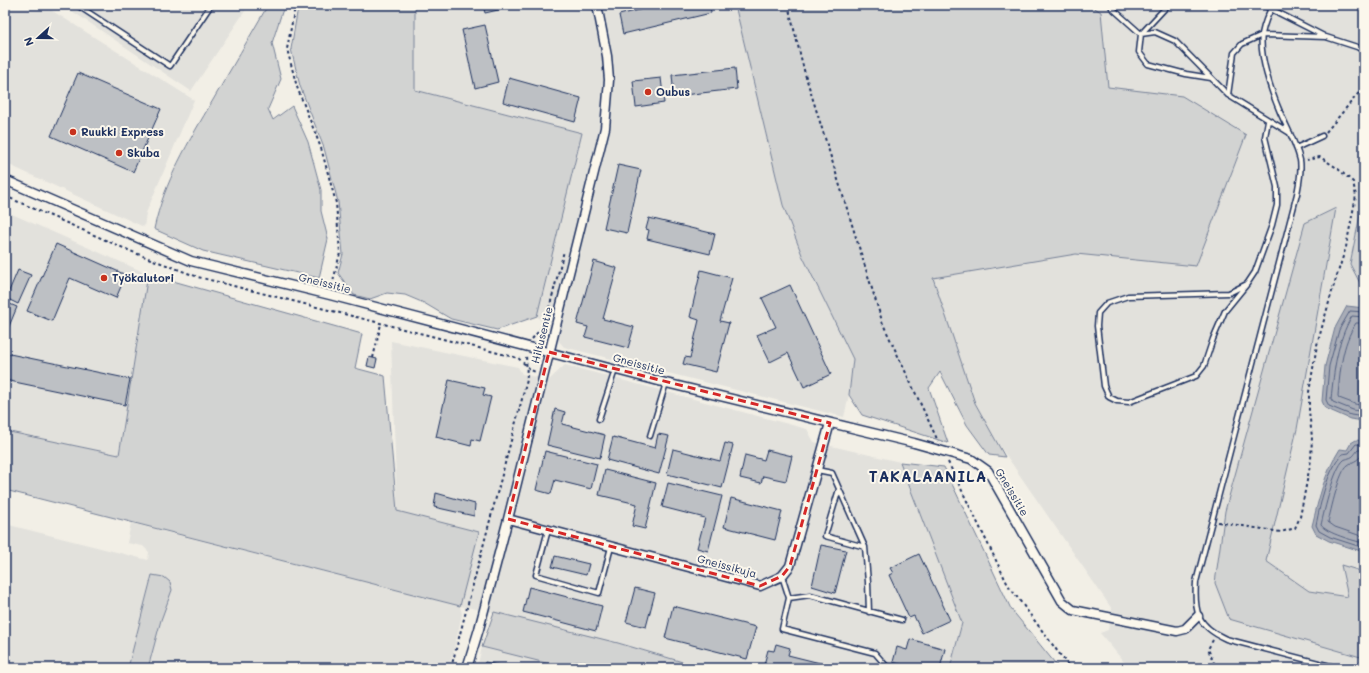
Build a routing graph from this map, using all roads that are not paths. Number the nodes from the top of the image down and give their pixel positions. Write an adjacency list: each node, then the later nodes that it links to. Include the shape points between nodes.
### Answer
1 (77, 5): 2 (lane, via 170,66)
2 (210, 5)
3 (597, 5): 21 (street, Hiltusentie, via 609,80 605,128)
4 (1168, 5): 9 (lane)
5 (1263, 5): 8 (lane)
6 (1272, 5): 8 (lane)
7 (1112, 8): 9 (lane)
8 (1270, 10): 10 (lane); 11 (lane)
9 (1140, 34): 13 (lane, via 1155,32 1175,41); 13 (lane, via 1139,52 1148,64)
10 (1262, 35): 11 (lane); 14 (lane, via 1242,44 1234,53); 16 (lane, via 1262,49 1272,90)
11 (1326, 37): 12 (lane, via 1357,46)
12 (1364, 51)
13 (1212, 78): 14 (lane)
14 (1228, 95): 15 (lane)
15 (1268, 121): 16 (lane); 20 (lane, via 1265,137 1277,188 1277,205 1255,272)
16 (1290, 134): 18 (lane)
17 (1322, 136): 18 (lane)
18 (1296, 148): 36 (lane, via 1300,161 1297,194 1196,582)
19 (5, 180): 21 (street, Gneissitie, via 191,261)
20 (1247, 284): 20 (lane, via 1229,292 1128,296 1107,303 1098,313 1097,326 1104,386 1109,397 1129,402 1196,376 1204,366 1225,311)
21 (548, 352): 22 (street, Gneissitie); 29 (street, Hiltusentie)
22 (615, 369): 23 (street, Gneissitie); 24 (lane)
23 (666, 383): 25 (street, Gneissitie); 26 (lane)
24 (599, 419)
25 (830, 423): 27 (street); 36 (street, Gneissitie, via 971,459 988,471 1062,601 1073,610 1177,631 1185,629)
26 (650, 436)
27 (817, 470): 28 (lane, via 832,473); 33 (street, via 790,566)
28 (839, 489): 32 (lane); 32 (lane, via 825,536)
29 (508, 520): 30 (street, Gneissikuja); 38 (street, Hiltusentie)
30 (548, 530): 31 (street, Gneissikuja); 31 (lane, via 536,575 599,593)
31 (611, 547): 33 (street, Gneissikuja, via 760,586)
32 (865, 547): 35 (lane)
33 (782, 576): 34 (lane)
34 (789, 598): 35 (lane, via 810,595); 39 (lane, via 782,629 875,653)
35 (869, 612): 37 (lane)
36 (1198, 616): 40 (lane, via 1203,624 1216,634 1239,643)
37 (902, 620)
38 (467, 668)
39 (888, 668)
40 (1338, 668)

